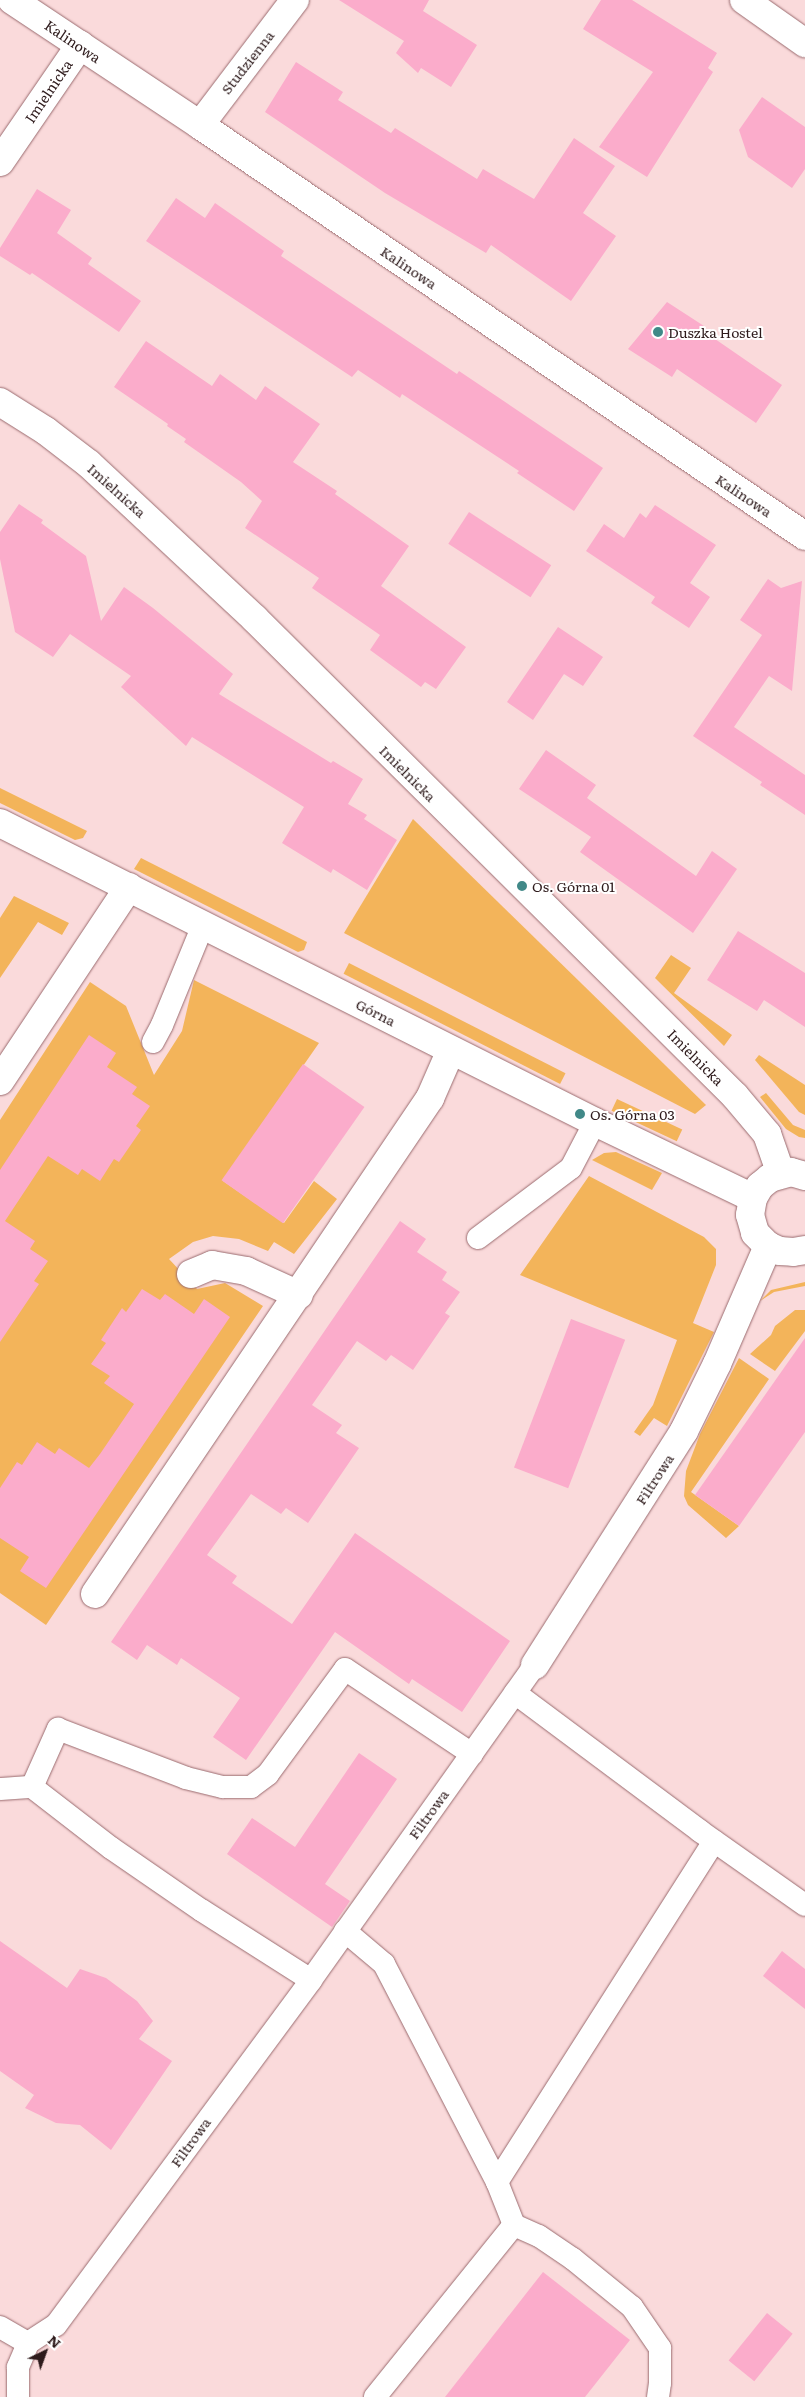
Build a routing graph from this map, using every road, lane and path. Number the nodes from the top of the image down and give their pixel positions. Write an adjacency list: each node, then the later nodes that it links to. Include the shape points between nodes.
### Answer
1 (12, 0): 5 (street, Kalinowa)
2 (295, 0): 6 (street, Studzienna)
3 (744, 0): 4 (street)
4 (805, 43)
5 (80, 45): 6 (street, Kalinowa); 7 (street, Imielnicka)
6 (200, 124): 9 (street, Kalinowa)
7 (0, 162)
8 (0, 402): 17 (street, Imielnicka, via 53,437 101,475 254,618 735,1096 767,1134)
9 (805, 536)
10 (0, 823): 11 (street, Górna)
11 (129, 887): 12 (street, Górna); 15 (street)
12 (202, 925): 13 (lane); 14 (street, Górna)
13 (153, 1042)
14 (451, 1050): 16 (street, Górna); 23 (street, via 430,1098)
15 (0, 1081)
16 (595, 1122): 18 (street, Górna); 19 (lane, via 571,1168)
17 (793, 1175): 18 (street, via 764,1182)
18 (753, 1198): 20 (street, via 752,1224)
19 (478, 1238)
20 (768, 1246): 21 (street, via 780,1251); 25 (street, Filtrowa, via 684,1431)
21 (805, 1250)
22 (191, 1274): 23 (street, via 212,1265 246,1272)
23 (299, 1295): 24 (street)
24 (95, 1594)
25 (535, 1665): 26 (lane, Filtrowa)
26 (515, 1693): 27 (lane, Filtrowa); 30 (lane)
27 (472, 1754): 28 (lane, via 346,1669 268,1774 251,1787 223,1787 186,1778 58,1729); 32 (lane, Filtrowa)
28 (32, 1787): 29 (lane); 33 (lane, via 111,1848)
29 (0, 1789)
30 (714, 1841): 31 (lane); 34 (lane)
31 (805, 1905)
32 (345, 1931): 33 (lane, Filtrowa); 34 (lane, via 384,1964)
33 (311, 1980): 37 (lane, Filtrowa, via 56,2324)
34 (497, 2182): 35 (lane)
35 (514, 2225): 39 (lane); 40 (lane, via 573,2259 632,2306 660,2348)
36 (0, 2327): 37 (lane)
37 (28, 2343): 38 (lane, via 18,2367)
38 (18, 2397)
39 (375, 2397)
40 (658, 2397)

